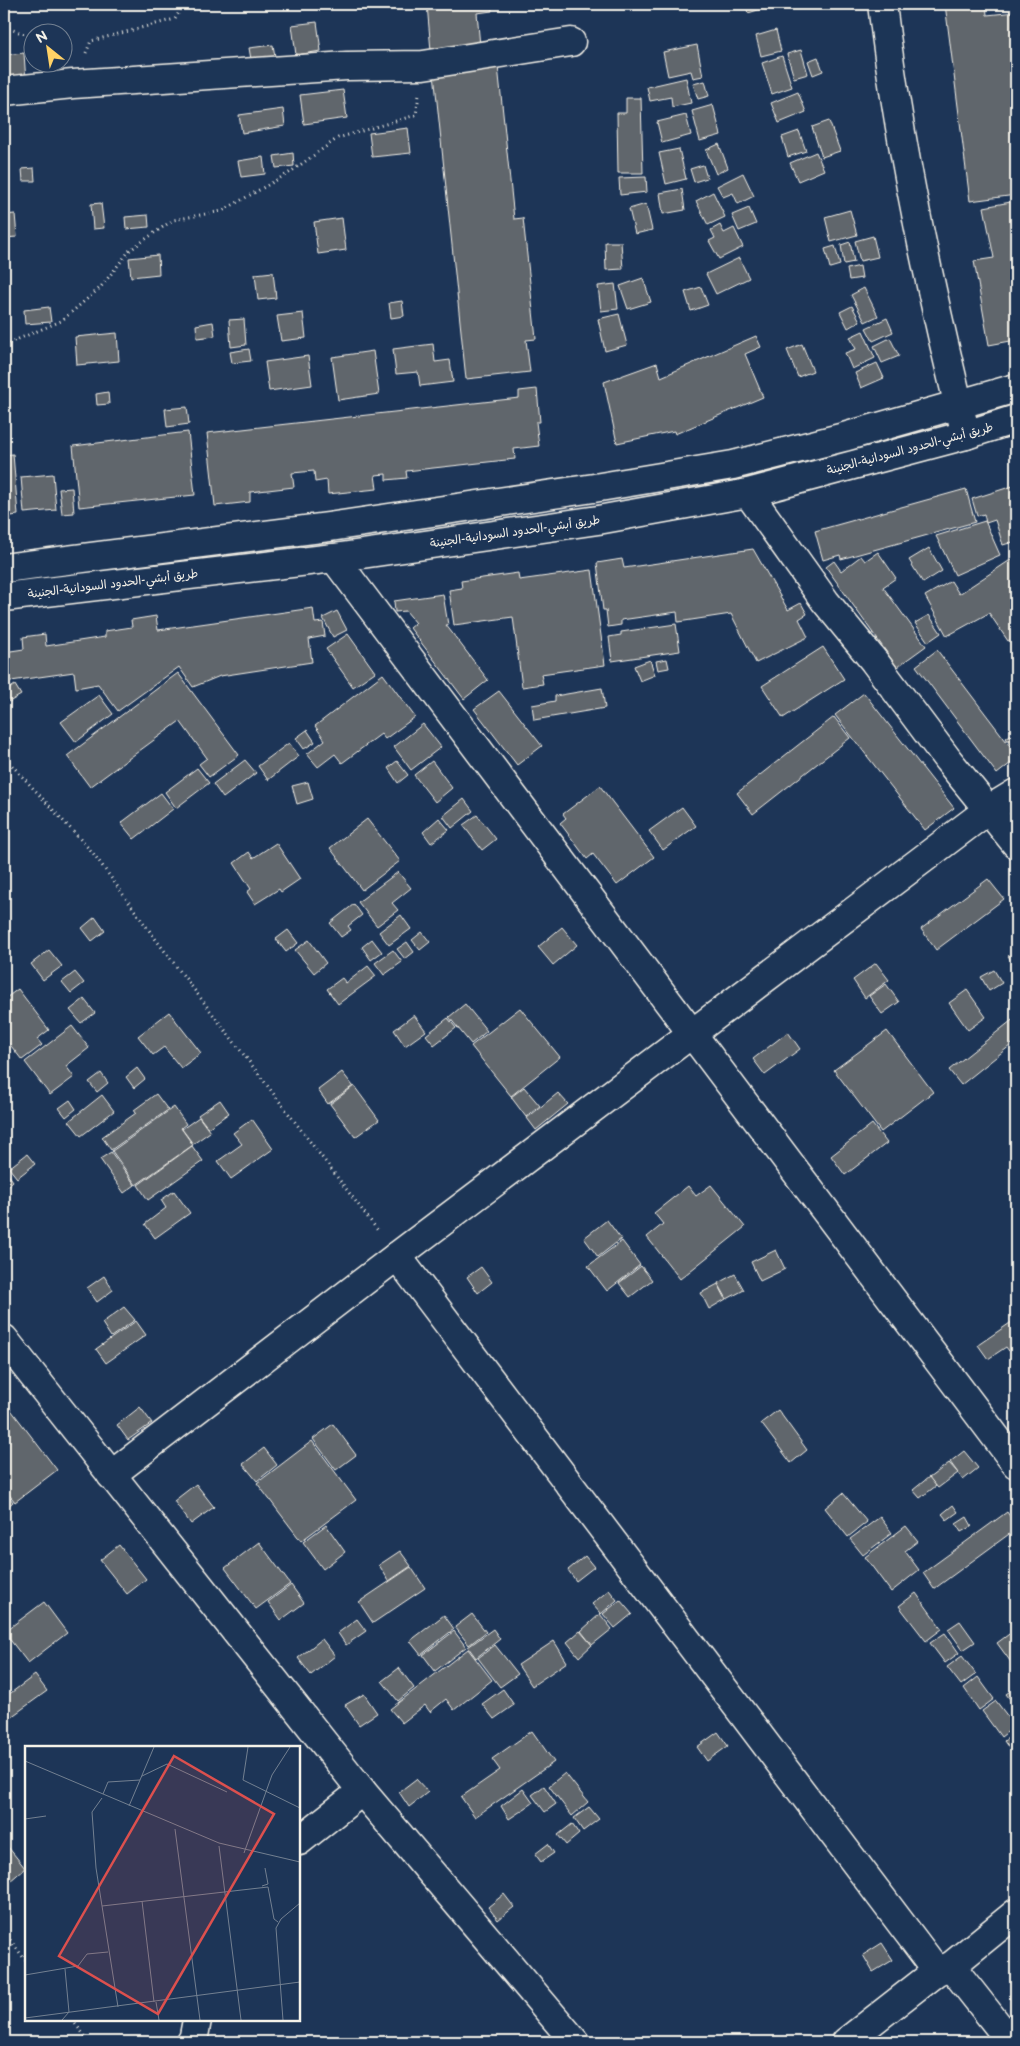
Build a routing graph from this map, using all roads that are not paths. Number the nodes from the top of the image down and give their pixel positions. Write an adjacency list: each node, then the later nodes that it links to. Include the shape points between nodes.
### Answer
1 (882, 4): 5 (main road, via 918,221)
2 (570, 42): 3 (main road, via 423,65 347,66)
3 (4, 91)
4 (1016, 388): 5 (main road)
5 (958, 406): 7 (main road); 8 (main road, via 733,465)
6 (1016, 419): 7 (main road, طريق أبشي-الحدود السودانية-الجنينة)
7 (966, 435): 9 (main road, طريق أبشي-الحدود السودانية-الجنينة)
8 (594, 488): 10 (main road); 12 (main road, via 329,527)
9 (748, 494): 10 (main road, طريق أبشي-الحدود السودانية-الجنينة); 15 (main road, via 825,601)
10 (598, 520): 11 (main road, طريق أبشي-الحدود السودانية-الجنينة)
11 (334, 558): 13 (main road, طريق أبشي-الحدود السودانية-الجنينة); 17 (main road)
12 (4, 568)
13 (4, 597)
14 (1016, 793): 15 (main road)
15 (988, 810): 16 (main road); 17 (main road)
16 (1016, 844)
17 (690, 1034): 18 (main road); 20 (main road)
18 (397, 1256): 21 (main road); 25 (main road)
19 (4, 1340): 21 (main road)
20 (1016, 1464)
21 (111, 1475): 22 (main road)
22 (362, 1791): 23 (main road); 28 (main road)
23 (300, 1840)
24 (1016, 1913): 25 (main road)
25 (944, 1968): 29 (main road); 30 (main road)
26 (197, 2021): 27 (main road)
27 (191, 2042)
28 (575, 2042)
29 (846, 2042)
30 (1011, 2042)

